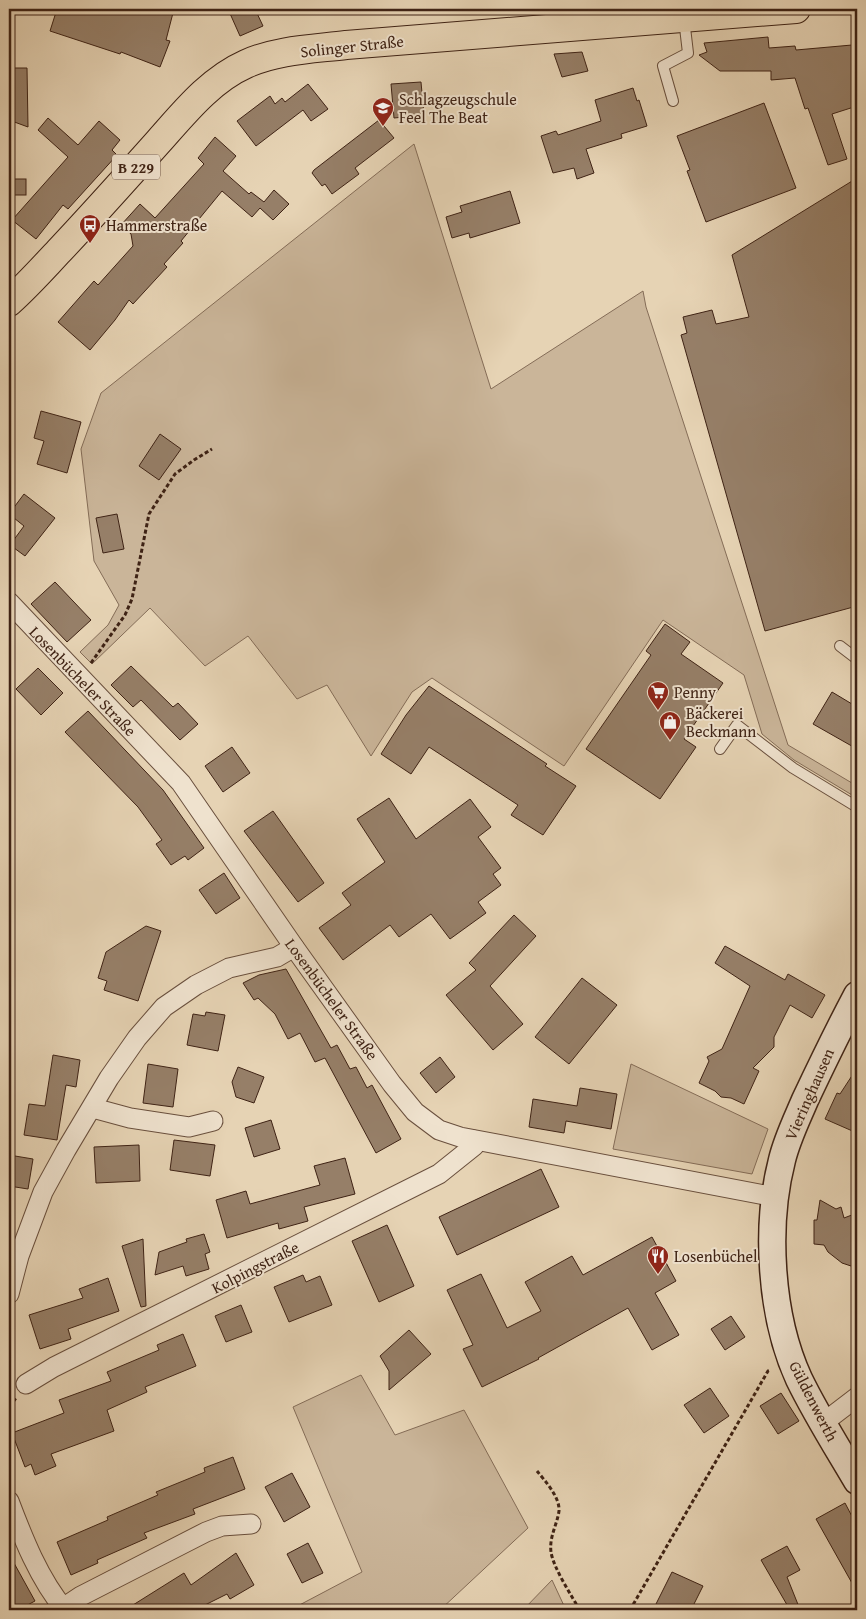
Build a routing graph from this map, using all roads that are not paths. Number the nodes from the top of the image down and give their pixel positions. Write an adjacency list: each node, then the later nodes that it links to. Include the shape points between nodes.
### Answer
1 (796, 9): 2 (main road, Solinger Straße / B 229)
2 (684, 18): 3 (lane, via 688,53 663,66); 4 (main road, Solinger Straße / B 229, via 346,45 278,54 248,63 231,71 191,105)
3 (674, 101)
4 (9, 302)
5 (9, 602): 10 (street, Losenbücheler Straße, via 180,783)
6 (840, 646): 7 (lane)
7 (857, 659)
8 (720, 749): 9 (lane, via 737,725 793,768)
9 (857, 807)
10 (294, 947): 12 (street, via 277,957 229,968 164,1007 137,1038); 14 (street, Losenbücheler Straße, via 415,1112 439,1130)
11 (857, 995): 15 (main road, Vieringhausen, via 830,1044 797,1118 782,1158)
12 (93, 1108): 13 (street, via 130,1118 189,1127); 16 (street, via 43,1192 19,1256)
13 (213, 1121)
14 (474, 1140): 15 (street, Losenbücheler Straße); 17 (street, Kolpingstraße, via 474,1146 439,1174)
15 (775, 1197): 19 (main road, Güldenwerth, via 773,1266 779,1316 799,1378)
16 (9, 1294)
17 (26, 1384)
18 (857, 1398): 19 (street)
19 (823, 1424): 20 (main road, Güldenwerth)
20 (857, 1480)
21 (9, 1501): 23 (street, via 40,1573)
22 (251, 1524): 23 (street, via 222,1526 206,1532 81,1596)
23 (64, 1609)

